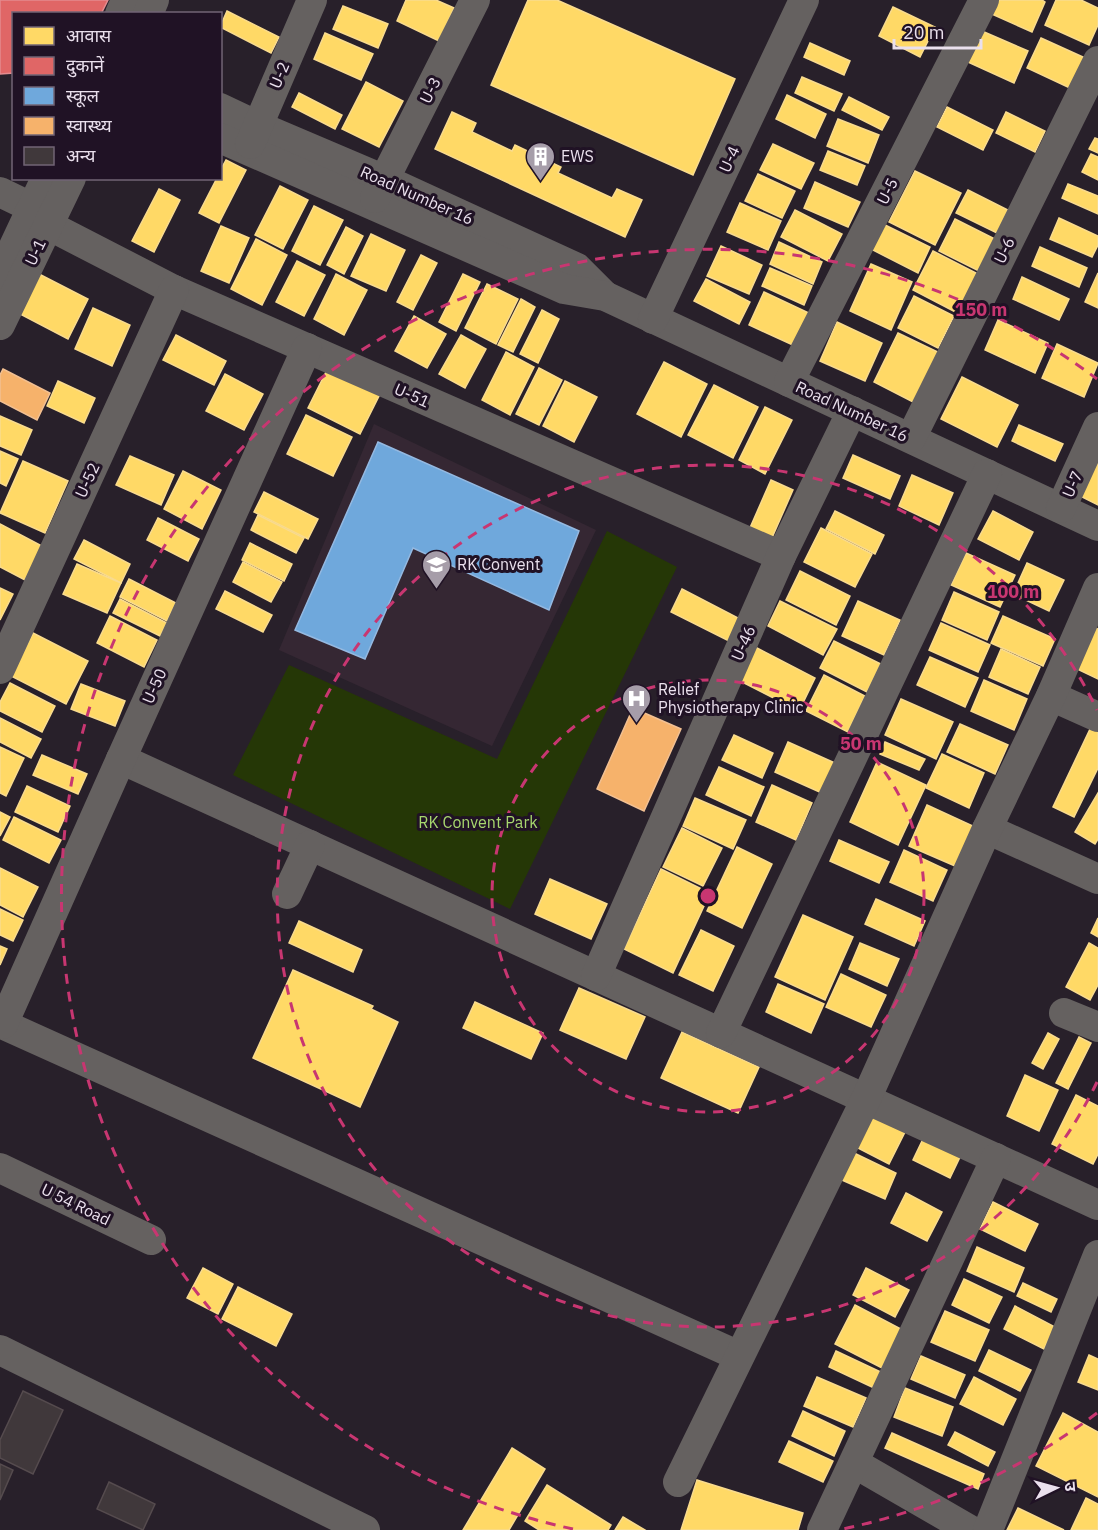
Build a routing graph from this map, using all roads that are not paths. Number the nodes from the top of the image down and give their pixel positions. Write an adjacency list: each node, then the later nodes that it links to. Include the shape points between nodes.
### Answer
1 (312, 0): 7 (street, U-2)
2 (475, 0): 11 (street, U-3)
3 (804, 0): 15 (street, U-4)
4 (984, 0): 18 (street, U-5)
5 (1098, 61): 21 (street, U-6)
6 (222, 111): 7 (street, Road Number 16)
7 (242, 138): 11 (street, Road Number 16)
8 (45, 180): 12 (street)
9 (69, 180): 12 (street, U-1)
10 (0, 192): 12 (street, U-51)
11 (378, 192): 15 (street, Road Number 16, via 564,289 605,296)
12 (34, 222): 13 (street, U-1); 14 (street, U-51); 16 (street, U-1)
13 (0, 276)
14 (174, 290): 17 (street, U-51); 27 (street, U-52)
15 (653, 319): 18 (street, Road Number 16)
16 (0, 325)
17 (307, 348): 25 (street, U-51); 30 (street, U-50)
18 (789, 382): 19 (street, Road Number 16)
19 (852, 411): 21 (street, Road Number 16); 25 (street, U-46)
20 (1098, 427): 23 (street, U-7)
21 (910, 438): 22 (street, Road Number 16)
22 (987, 474): 23 (street, Road Number 16); 39 (street)
23 (1061, 508): 24 (street, Road Number 16)
24 (1098, 526)
25 (781, 556): 35 (street, U-46)
26 (1098, 588): 28 (street)
27 (0, 669)
28 (1051, 696): 29 (street); 31 (street)
29 (1098, 717)
30 (121, 759): 32 (street); 37 (street, U-50)
31 (987, 829): 33 (street); 40 (street)
32 (309, 845): 34 (street); 35 (street)
33 (1098, 879)
34 (287, 894)
35 (596, 976): 39 (street)
36 (1064, 1013): 38 (street)
37 (2, 1024): 47 (street)
38 (1098, 1028)
39 (721, 1033): 40 (street)
40 (866, 1099): 41 (street); 47 (street)
41 (996, 1158): 43 (street); 48 (street)
42 (0, 1168): 44 (street, U 54 Road)
43 (1098, 1205)
44 (151, 1240)
45 (1098, 1255): 53 (street)
46 (0, 1350): 50 (street)
47 (740, 1356): 49 (street)
48 (854, 1463): 51 (street); 52 (street)
49 (678, 1482)
50 (364, 1530)
51 (822, 1530)
52 (970, 1530)
53 (988, 1530)

